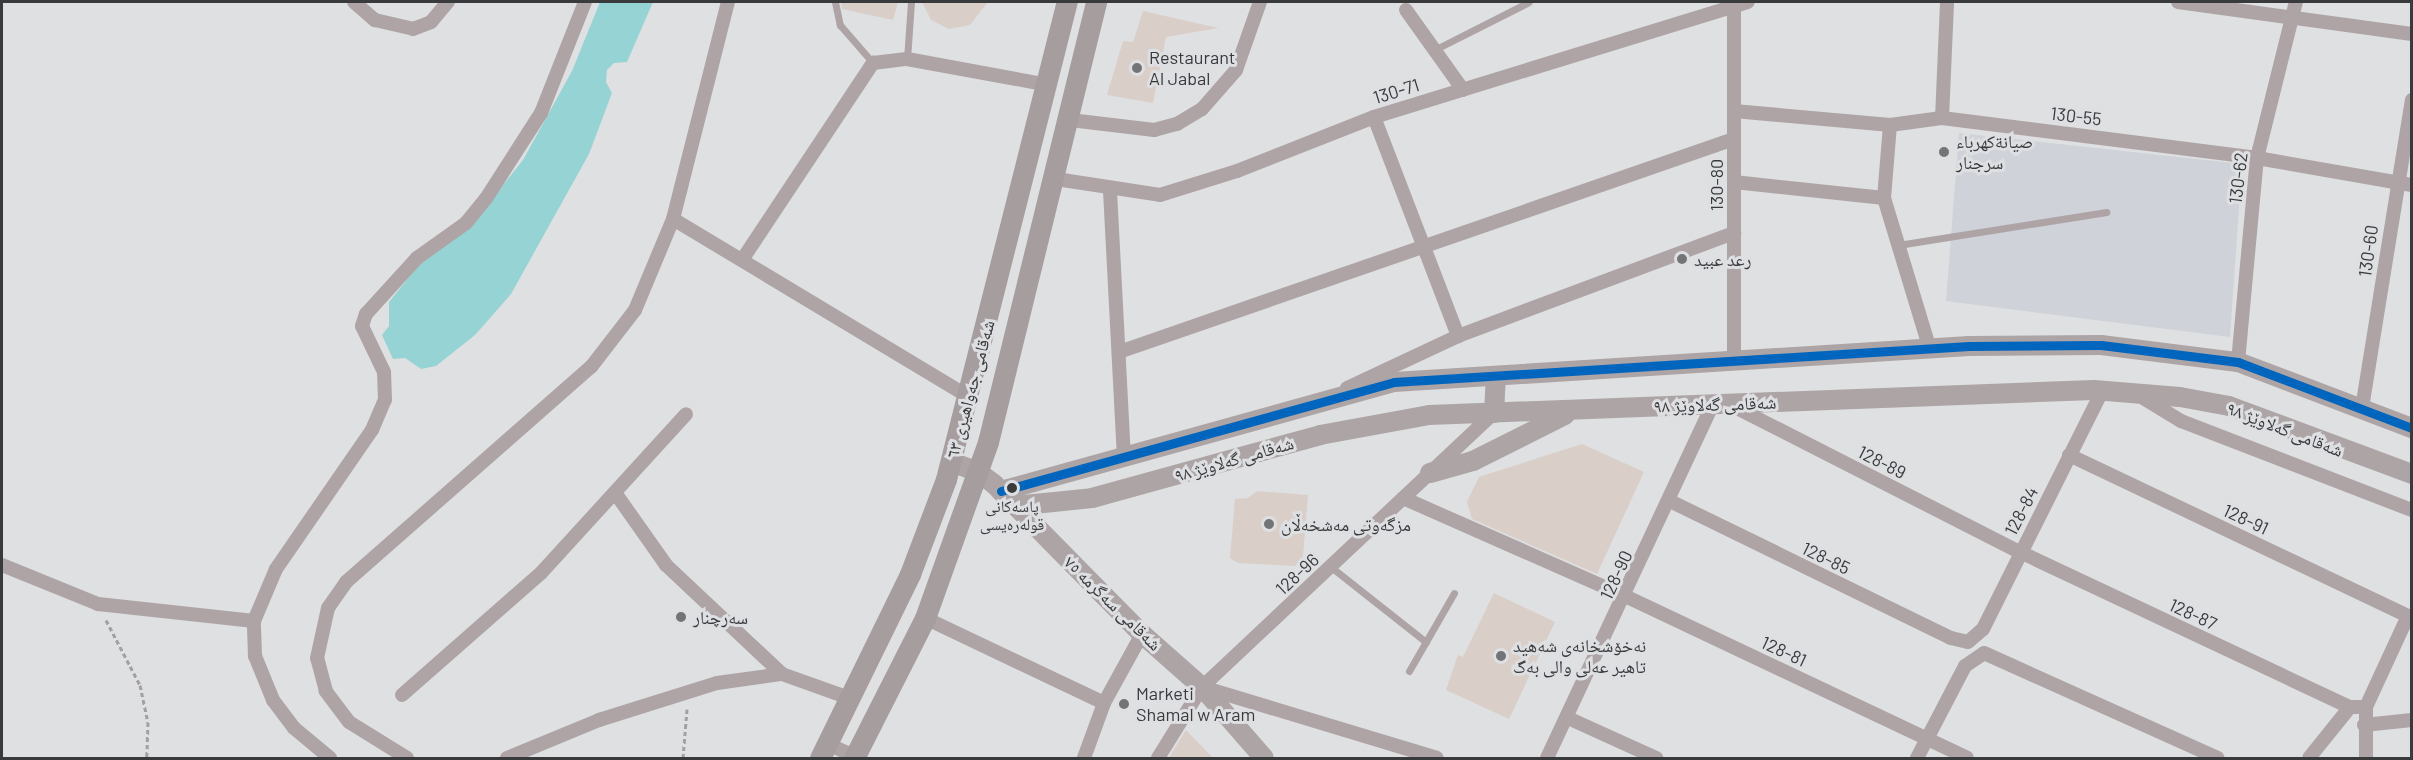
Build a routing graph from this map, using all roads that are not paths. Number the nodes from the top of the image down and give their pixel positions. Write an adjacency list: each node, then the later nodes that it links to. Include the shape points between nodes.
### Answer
1 (354, 2): 2 (street, via 375,20 413,29 431,22)
2 (448, 2)
3 (585, 2): 80 (street, via 541,113 487,197 466,223 417,258 366,314 362,326 384,372 385,400 363,445 276,569)
4 (728, 2): 39 (street)
5 (834, 2): 21 (lane, via 840,25)
6 (911, 2): 20 (lane)
7 (1067, 2): 22 (main road, شەقامی جەواهیری ٦٣)
8 (1096, 2): 28 (main road, شەقامی جەواهیری ٦٣)
9 (1260, 2): 28 (street, via 1236,70 1202,109 1177,124 1154,130)
10 (1529, 2): 19 (lane)
11 (1748, 2): 15 (street, 130-71)
12 (1947, 2): 27 (street)
13 (2178, 2): 17 (street)
14 (2296, 2): 17 (street, 130-62)
15 (1734, 6): 23 (street, 130-71); 25 (street, 130-80)
16 (1406, 10): 19 (street)
17 (2293, 21): 18 (street); 31 (street, 130-62)
18 (2412, 34)
19 (1434, 50): 23 (street)
20 (907, 59): 21 (street); 22 (street)
21 (873, 63): 43 (street)
22 (1048, 85): 52 (main road, شەقامی جەواهیری ٦٣)
23 (1463, 90): 26 (street, 130-71)
24 (2412, 100): 34 (street, 130-60)
25 (1734, 111): 29 (street, 130-55); 30 (street, 130-80)
26 (1374, 117): 36 (street, 130-71, via 1237,171 1160,195); 42 (street)
27 (1942, 118): 29 (street, 130-55); 31 (street, 130-55)
28 (1070, 120): 32 (main road, شەقامی جەواهیری ٦٣)
29 (1890, 125): 37 (street)
30 (1734, 139): 33 (street, 130-80); 42 (street)
31 (2258, 158): 34 (street, 130-55); 47 (street, 130-62)
32 (1056, 179): 36 (street, 130-71); 65 (main road, شەقامی جەواهیری ٦٣)
33 (1734, 182): 37 (street); 40 (street, 130-80)
34 (2396, 183): 35 (street, 130-55); 55 (street, 130-60)
35 (2412, 185)
36 (1110, 191): 46 (street)
37 (1884, 198): 41 (street)
38 (2106, 212): 41 (lane)
39 (673, 219): 43 (street); 99 (street, via 635,310 591,367 346,582 328,608 317,657 326,691 349,722)
40 (1734, 233): 44 (street); 48 (street, 130-80)
41 (1898, 245): 45 (street)
42 (1424, 248): 44 (street); 46 (street)
43 (742, 260): 52 (street)
44 (1458, 336): 53 (street)
45 (1930, 349): 47 (main road, شەقامی گەلاوێژ ٩٨, via 2101,345); 48 (main road, شەقامی گەلاوێژ ٩٨)
46 (1119, 352): 62 (street)
47 (2238, 362): 55 (main road, شەقامی گەلاوێژ ٩٨)
48 (1734, 363): 49 (main road, شەقامی گەلاوێژ ٩٨)
49 (1496, 378): 53 (main road, شەقامی گەلاوێژ ٩٨, via 1394,382); 57 (main road)
50 (2102, 391): 51 (main road, شەقامی گەلاوێژ ٩٨); 54 (main road, شەقامی گەلاوێژ ٩٨); 61 (street, 128-84)
51 (2133, 392): 67 (main road, شەقامی گەلاوێژ ٩٨, via 2229,406); 73 (street, via 2181,421)
52 (967, 396): 64 (main road, شەقامی جەواهیری ٦٣)
53 (1323, 399): 60 (main road, شەقامی گەلاوێژ ٩٨)
54 (1721, 404): 56 (main road, شەقامی گەلاوێژ ٩٨); 71 (street, 128-90); 74 (street, 128-89)
55 (2362, 408): 59 (main road, شەقامی گەلاوێژ ٩٨)
56 (1580, 410): 57 (main road, شەقامی گەلاوێژ ٩٨); 66 (main road, via 1473,461)
57 (1494, 413): 63 (main road, شەقامی گەلاوێژ ٩٨, via 1375,423); 66 (street, 128-96)
58 (686, 414): 69 (street)
59 (2412, 428)
60 (1219, 429): 62 (main road, شەقامی گەلاوێژ ٩٨); 63 (main road)
61 (2069, 455): 74 (street, 128-84); 91 (street, 128-91, via 2408,616)
62 (1124, 456): 68 (main road, شەقامی گەلاوێژ ٩٨)
63 (1228, 460): 72 (main road, شەقامی گەلاوێژ ٩٨, via 1108,495)
64 (951, 462): 65 (main road, شەقامی سەگرمە ٧٥); 88 (main road, شەقامی جەواهیری ٦٣, via 910,574)
65 (978, 472): 68 (main road, شەقامی سەگرمە ٧٥); 79 (main road, شەقامی جەواهیری ٦٣)
66 (1430, 473): 70 (street, 128-96)
67 (2412, 474)
68 (1001, 491): 72 (main road, شەقامی سەگرمە ٧٥)
69 (616, 494): 85 (street, via 666,565); 87 (street, via 541,573)
70 (1404, 498): 76 (street, 128-96); 78 (street, 128-81)
71 (1670, 501): 78 (street, 128-90); 83 (street, 128-85, via 1951,638)
72 (1015, 506): 81 (main road, شەقامی سەگرمە ٧٥)
73 (2412, 510)
74 (2020, 552): 83 (street, 128-84, via 1983,629); 90 (street, 128-87)
75 (2, 565): 80 (street, via 98,604)
76 (1331, 567): 82 (lane); 86 (street, 128-96)
77 (1454, 593): 82 (lane)
78 (1625, 596): 92 (street, 128-90); 95 (street, 128-81)
79 (925, 618): 89 (street); 97 (main road, شەقامی جەواهیری ٦٣)
80 (254, 621): 98 (street, via 255,656 273,700 294,728)
81 (1142, 634): 86 (main road, شەقامی سەگرمە ٧٥); 89 (street)
82 (1426, 642): 84 (lane)
83 (1968, 642)
84 (1410, 671)
85 (782, 674): 88 (street); 100 (street, via 688,692 599,720)
86 (1202, 687): 102 (street, 128-96); 103 (main road, شەقامی سەگرمە ٧٥); 104 (street)
87 (402, 695)
88 (852, 699): 96 (main road, شەقامی جەواهیری ٦٣)
89 (1104, 703): 101 (street)
90 (2350, 707): 91 (street); 110 (street)
91 (2366, 707): 94 (street)
92 (1568, 718): 105 (street, 128-90); 106 (street)
93 (2412, 720): 94 (street)
94 (2364, 725): 111 (street)
95 (1926, 740): 107 (street); 108 (street, 128-81); 109 (street, via 1965,666 1976,657 1993,654)
96 (824, 751): 97 (street)
97 (855, 758)
98 (330, 759)
99 (407, 759)
100 (507, 759)
101 (1084, 759)
102 (1158, 759)
103 (1264, 759)
104 (1437, 759)
105 (1546, 759)
106 (1656, 759)
107 (1917, 759)
108 (1967, 759)
109 (2218, 759)
110 (2309, 759)
111 (2366, 759)

